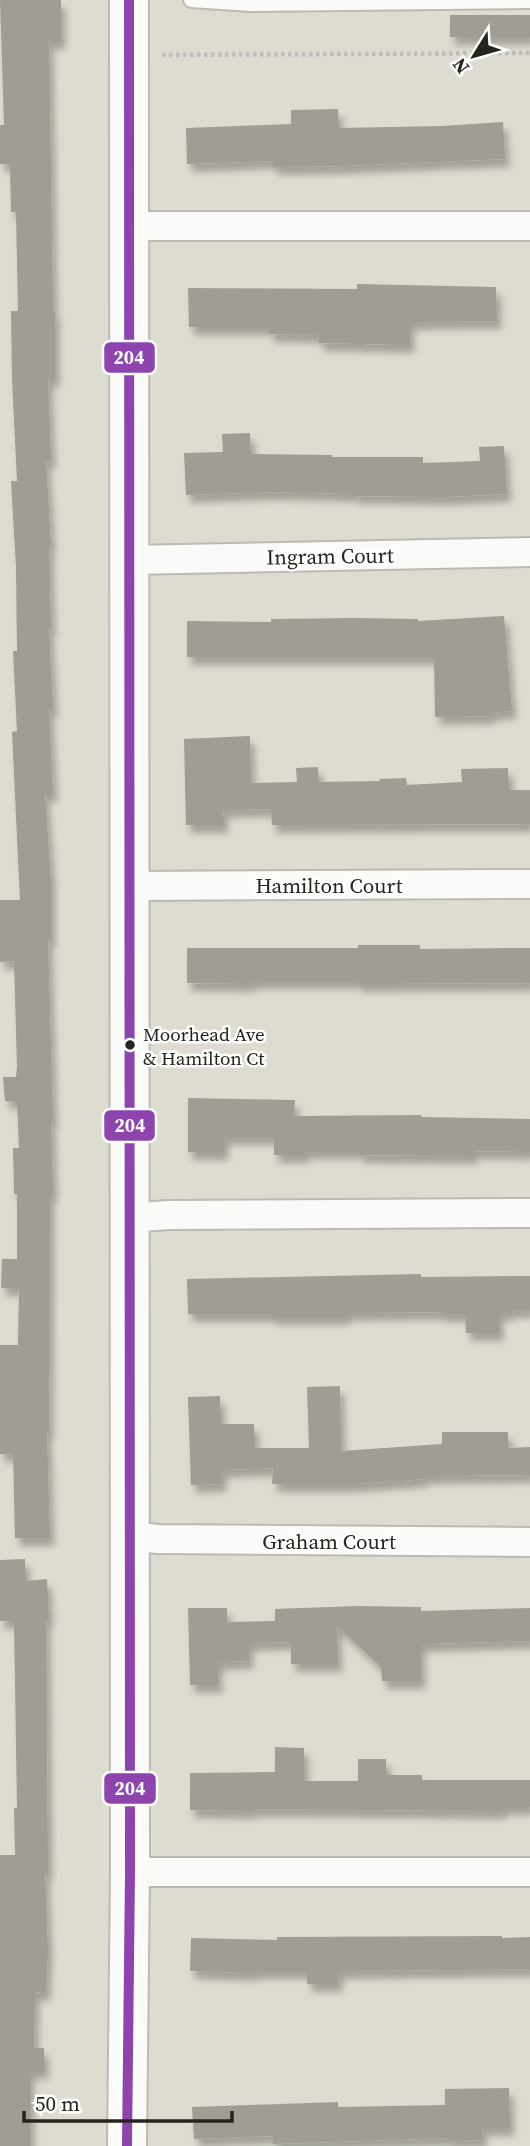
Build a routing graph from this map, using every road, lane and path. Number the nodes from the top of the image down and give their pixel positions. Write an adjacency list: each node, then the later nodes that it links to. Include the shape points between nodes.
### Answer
1 (129, 0): 5 (street)
2 (191, 0): 3 (lane, via 251,4)
3 (530, 1)
4 (530, 53): 5 (path)
5 (130, 55): 6 (street)
6 (130, 226): 7 (street); 9 (street)
7 (530, 226)
8 (530, 552): 9 (street, Ingram Court)
9 (130, 560): 11 (street)
10 (530, 884): 11 (street, Hamilton Court)
11 (128, 886): 13 (street)
12 (530, 1213): 13 (street)
13 (128, 1218): 14 (street)
14 (128, 1536): 15 (street, Graham Court); 16 (street)
15 (530, 1542)
16 (130, 1872): 17 (street); 18 (street)
17 (530, 1872)
18 (127, 2146)

